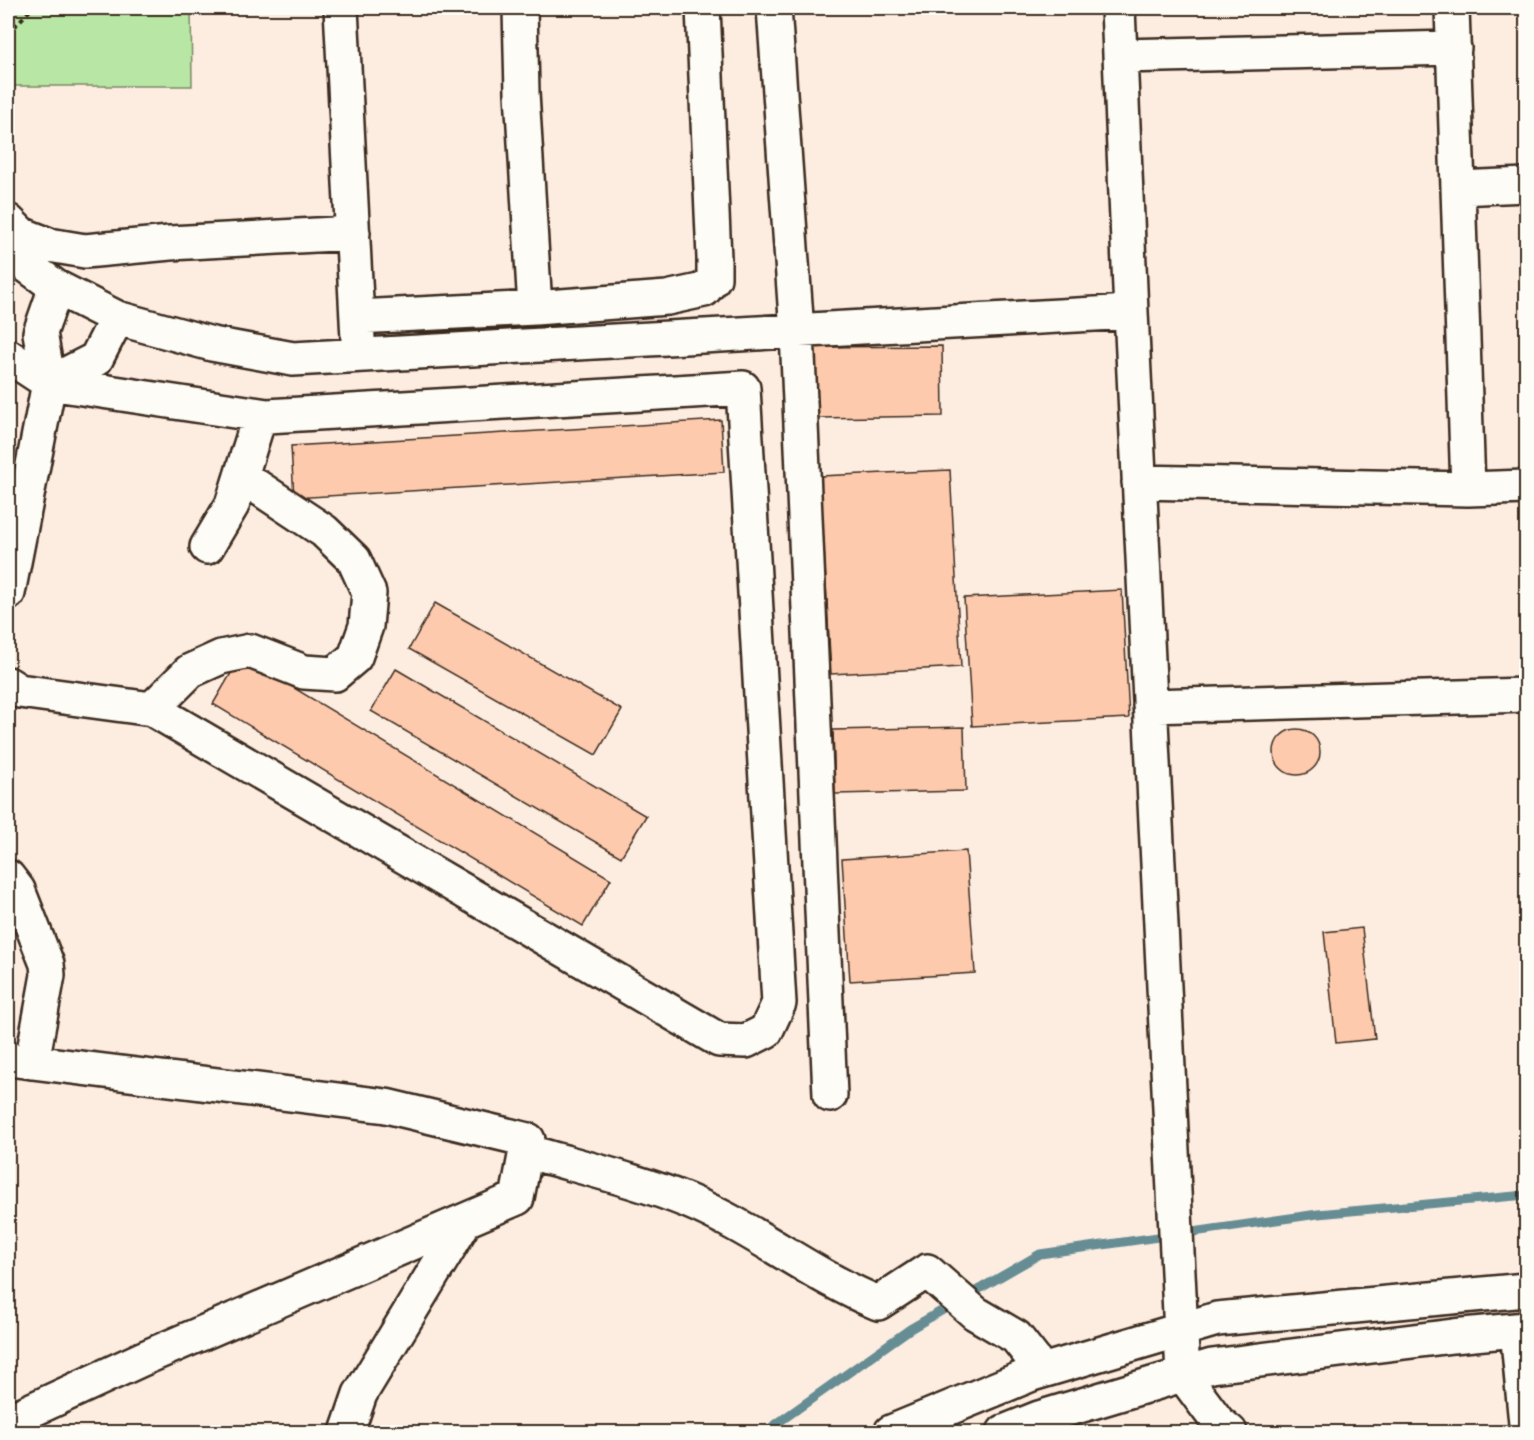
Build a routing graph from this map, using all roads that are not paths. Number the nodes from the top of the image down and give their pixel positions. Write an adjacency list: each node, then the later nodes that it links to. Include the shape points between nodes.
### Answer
1 (341, 8): 12 (street)
2 (519, 8): 15 (street)
3 (703, 8): 15 (street, via 714,278 704,290 667,298)
4 (774, 8): 19 (street)
5 (1118, 8): 8 (street)
6 (1452, 8): 7 (street)
7 (1454, 48): 8 (street); 10 (street)
8 (1121, 56): 16 (street)
9 (1527, 185): 10 (street)
10 (1458, 188): 27 (street)
11 (8, 221): 12 (street, via 21,234 49,245 85,251)
12 (353, 233): 17 (street)
13 (8, 252): 14 (street)
14 (56, 287): 18 (street); 22 (street, via 40,333)
15 (535, 308): 17 (street)
16 (1131, 312): 19 (street); 25 (street)
17 (357, 317): 21 (street)
18 (117, 318): 21 (street, via 212,344 293,359); 22 (street, via 96,359)
19 (797, 332): 21 (street); 36 (street)
20 (8, 356): 22 (street)
21 (359, 356)
22 (49, 383): 23 (street); 29 (street)
23 (260, 415): 24 (street); 33 (street, via 743,388 779,1003 766,1031 746,1041 719,1040)
24 (241, 476): 28 (street, via 232,505); 33 (street, via 324,531 354,560 369,593 366,626 354,657 335,674 304,672 250,651 221,657 190,671)
25 (1139, 482): 27 (street); 32 (street)
26 (1527, 487): 27 (street)
27 (1468, 489)
28 (207, 547)
29 (8, 593)
30 (8, 684): 33 (street, via 19,691)
31 (1527, 695): 32 (street)
32 (1150, 706): 41 (street)
33 (152, 709)
34 (8, 877): 35 (street, via 18,890 48,975)
35 (20, 1060): 37 (street, via 386,1106 528,1140)
36 (830, 1095)
37 (526, 1151): 38 (street, via 517,1198); 42 (street, via 689,1201 776,1246 853,1293 878,1303 927,1271 975,1313 1016,1337)
38 (465, 1221): 44 (street, via 142,1359); 46 (street, via 360,1394)
39 (1527, 1290): 41 (street, via 1217,1319)
40 (1522, 1329): 43 (street, via 1212,1366); 45 (street)
41 (1180, 1330): 42 (street); 43 (street)
42 (1042, 1371): 47 (street)
43 (1183, 1375): 48 (street); 49 (street)
44 (8, 1421)
45 (1527, 1424)
46 (347, 1432)
47 (891, 1432)
48 (1004, 1432)
49 (1230, 1432)

